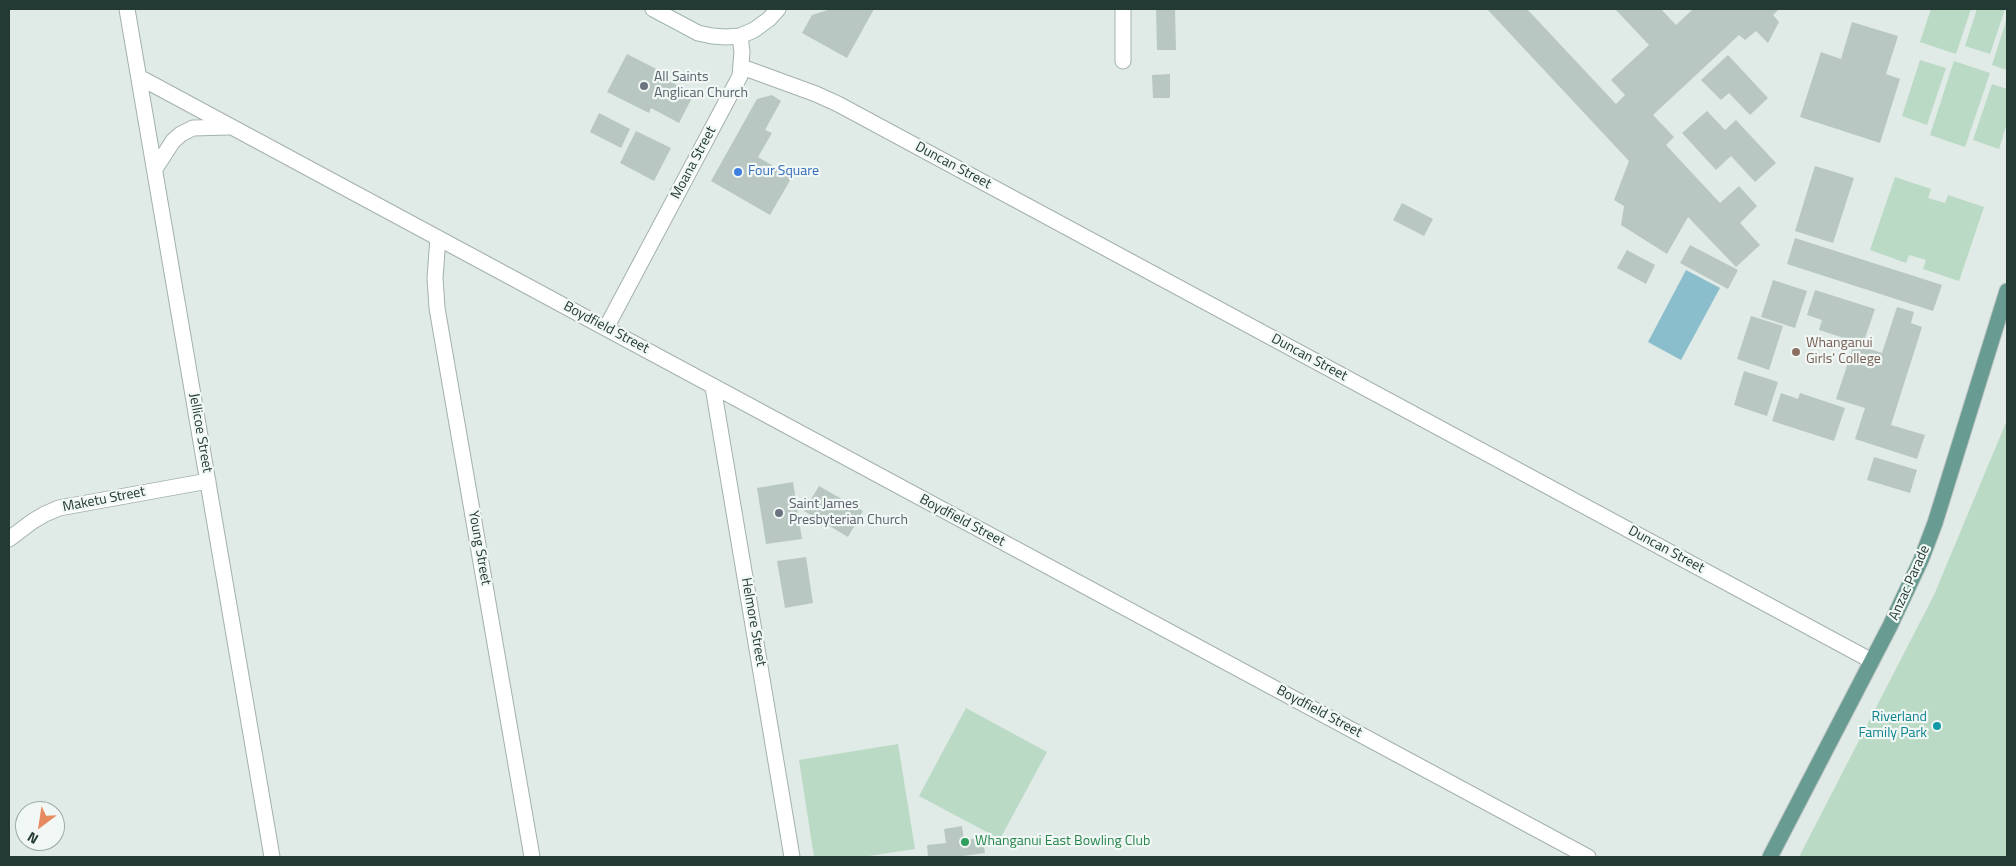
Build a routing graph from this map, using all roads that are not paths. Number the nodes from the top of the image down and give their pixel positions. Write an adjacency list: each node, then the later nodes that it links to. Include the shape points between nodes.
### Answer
1 (127, 9): 8 (street, Jellicoe Street)
2 (653, 9): 5 (street, via 698,33)
3 (778, 9): 5 (street, via 762,25)
4 (1123, 9): 6 (street)
5 (740, 36): 7 (street, Moana Street)
6 (1123, 61)
7 (742, 67): 13 (street, Moana Street); 17 (street, Duncan Street, via 838,104)
8 (139, 77): 9 (street, Boydfield Street); 10 (street, Jellicoe Street)
9 (231, 127): 10 (street, Boydfield Street, via 193,128 181,134); 11 (street, Boydfield Street)
10 (155, 169): 15 (street, Jellicoe Street)
11 (438, 238): 13 (street, Boydfield Street); 19 (street, Young Street, via 437,308)
12 (2007, 290): 17 (main road, Anzac Parade, via 1935,523)
13 (606, 328): 14 (street, Boydfield Street)
14 (713, 387): 20 (street, Helmore Street); 21 (street, Boydfield Street)
15 (208, 481): 16 (street, Maketu Street, via 59,508 39,517); 18 (street, Jellicoe Street)
16 (9, 540)
17 (1872, 661): 22 (main road, Anzac Parade)
18 (272, 857)
19 (532, 857)
20 (792, 857)
21 (1588, 857)
22 (1770, 857)

